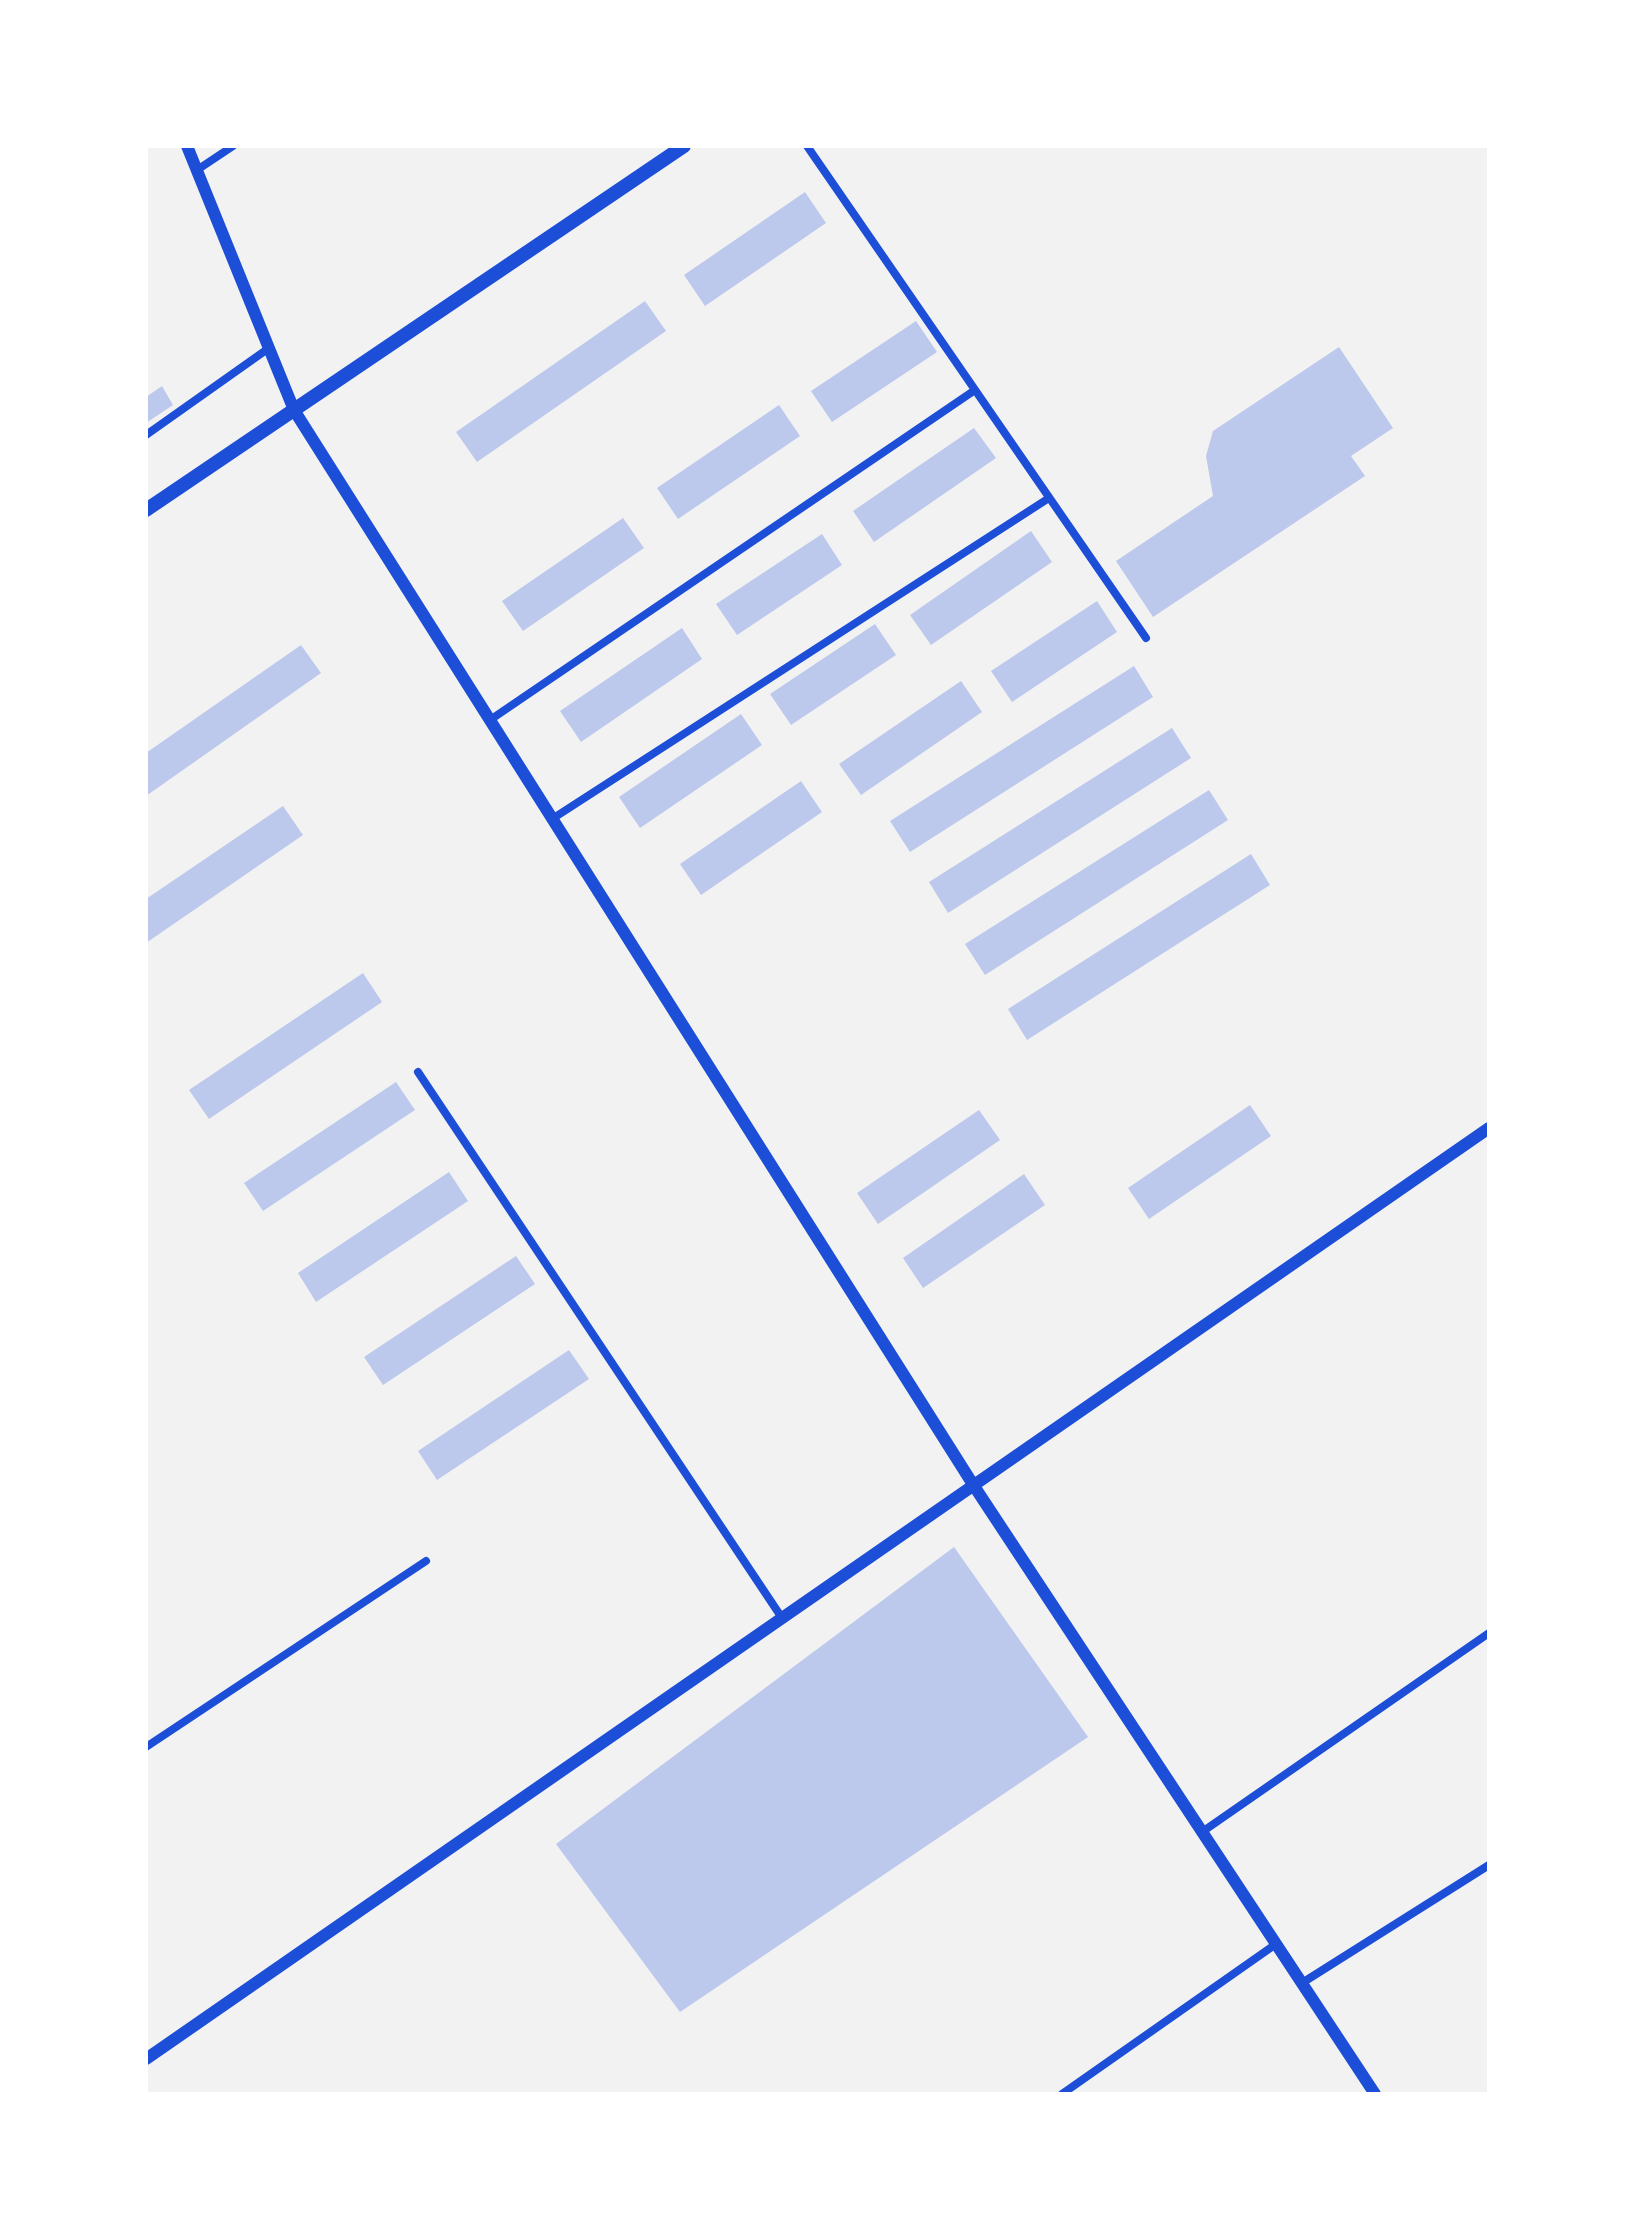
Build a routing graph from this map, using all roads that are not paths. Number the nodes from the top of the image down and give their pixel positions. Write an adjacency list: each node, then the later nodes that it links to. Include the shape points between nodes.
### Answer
1 (187, 146): 5 (street)
2 (233, 146): 5 (street)
3 (684, 146): 8 (main road)
4 (807, 146): 7 (street)
5 (197, 170): 6 (street)
6 (269, 348): 8 (street); 9 (street)
7 (975, 390): 10 (street); 13 (street)
8 (294, 410): 11 (main road); 13 (street)
9 (146, 435)
10 (1049, 498): 12 (street); 14 (street)
11 (146, 510)
12 (1146, 638)
13 (490, 720): 14 (street)
14 (552, 819): 17 (street)
15 (418, 1072): 19 (street)
16 (1489, 1128): 17 (street)
17 (974, 1486): 19 (street); 22 (street)
18 (426, 1561): 21 (street)
19 (782, 1618): 26 (street)
20 (1489, 1633): 22 (street)
21 (146, 1747)
22 (1202, 1832): 24 (street)
23 (1489, 1865): 25 (street)
24 (1276, 1944): 25 (street); 27 (street)
25 (1302, 1983): 28 (street)
26 (146, 2059)
27 (1062, 2094)
28 (1375, 2094)

